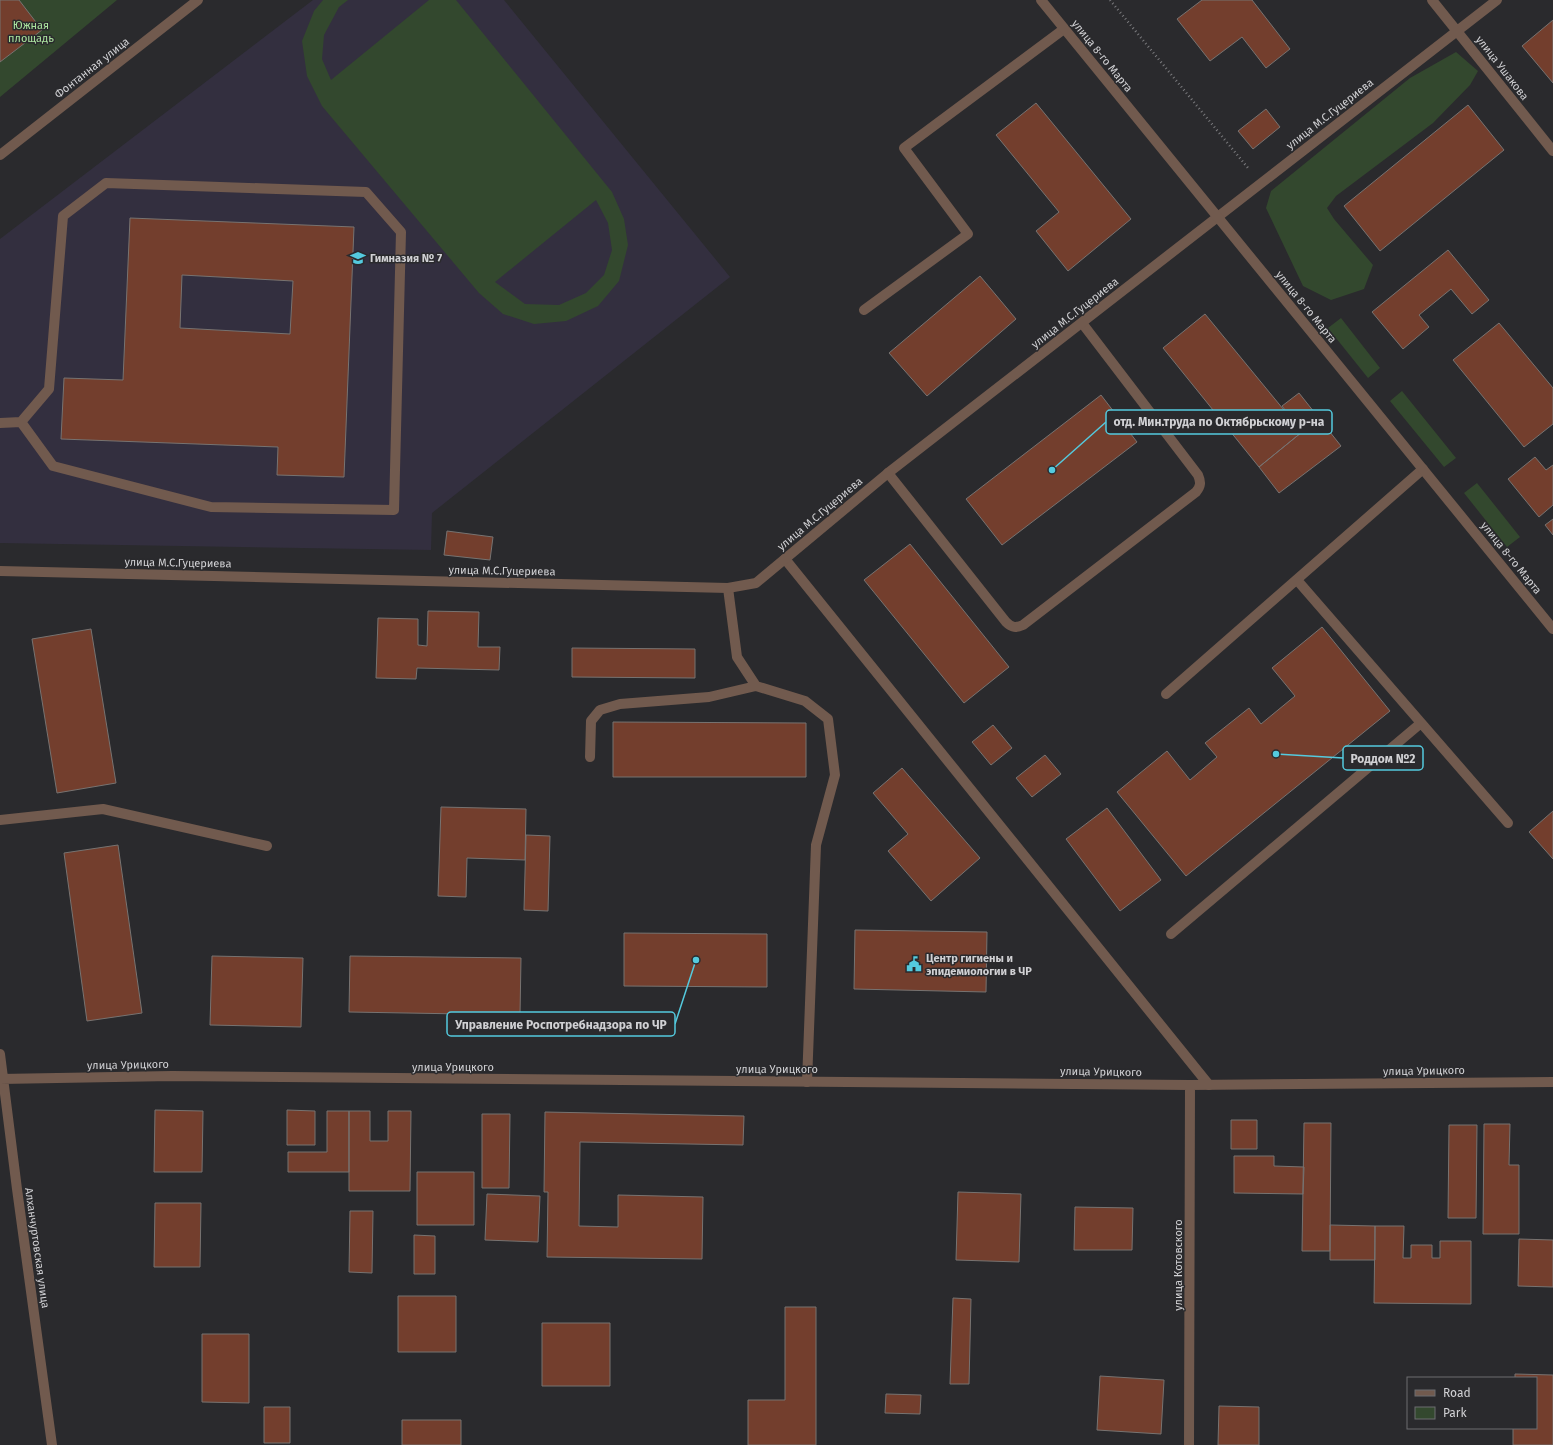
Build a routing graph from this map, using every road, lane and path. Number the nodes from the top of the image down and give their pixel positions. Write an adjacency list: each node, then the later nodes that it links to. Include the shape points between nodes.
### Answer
1 (198, 0): 9 (street, Фонтанная улица)
2 (1041, 0): 6 (street, улица 8-го Марта)
3 (1110, 0): 10 (path)
4 (1432, 0): 7 (street, улица Ушакова)
5 (1497, 0): 7 (street, улица М.С.Гуцериева)
6 (1064, 29): 11 (street, улица 8-го Марта); 12 (street, via 904,148 968,234)
7 (1458, 31): 8 (street, улица Ушакова); 10 (street, улица М.С.Гуцериева)
8 (1553, 151)
9 (0, 155)
10 (1261, 184): 11 (street, улица М.С.Гуцериева)
11 (1217, 217): 13 (street, улица М.С.Гуцериева); 16 (street, улица 8-го Марта)
12 (864, 310)
13 (1082, 323): 17 (street, улица М.С.Гуцериева); 17 (street, via 1198,475 1200,487 1024,625 1011,627 1006,622)
14 (21, 422): 14 (street, via 49,389 63,216 106,183 366,192 400,232 394,510 211,507 53,466); 15 (street)
15 (0, 423)
16 (1423, 469): 20 (street); 22 (street, улица 8-го Марта)
17 (888, 473): 18 (street, улица М.С.Гуцериева)
18 (785, 559): 21 (street, улица М.С.Гуцериева, via 756,583); 36 (street)
19 (0, 571): 21 (street, улица М.С.Гуцериева)
20 (1297, 580): 24 (street); 25 (street)
21 (728, 588): 23 (street, via 737,657)
22 (1553, 629)
23 (756, 686): 26 (street, via 709,697 620,704 600,710 591,721); 33 (street, via 805,701 828,720 835,775 816,844)
24 (1166, 694)
25 (1421, 723): 28 (street); 30 (street)
26 (590, 756)
27 (0, 820): 29 (street, via 103,809)
28 (1508, 823)
29 (267, 846)
30 (1171, 934)
31 (0, 1054): 32 (street, Алханчуртовская улица)
32 (1, 1079): 33 (street, улица Урицкого, via 180,1076); 37 (street, Алханчуртовская улица)
33 (807, 1082): 35 (street, улица Урицкого)
34 (1553, 1082): 36 (street, улица Урицкого)
35 (1190, 1085): 36 (street, улица Урицкого); 38 (street, улица Котовского)
36 (1209, 1085)
37 (52, 1445)
38 (1190, 1445)

